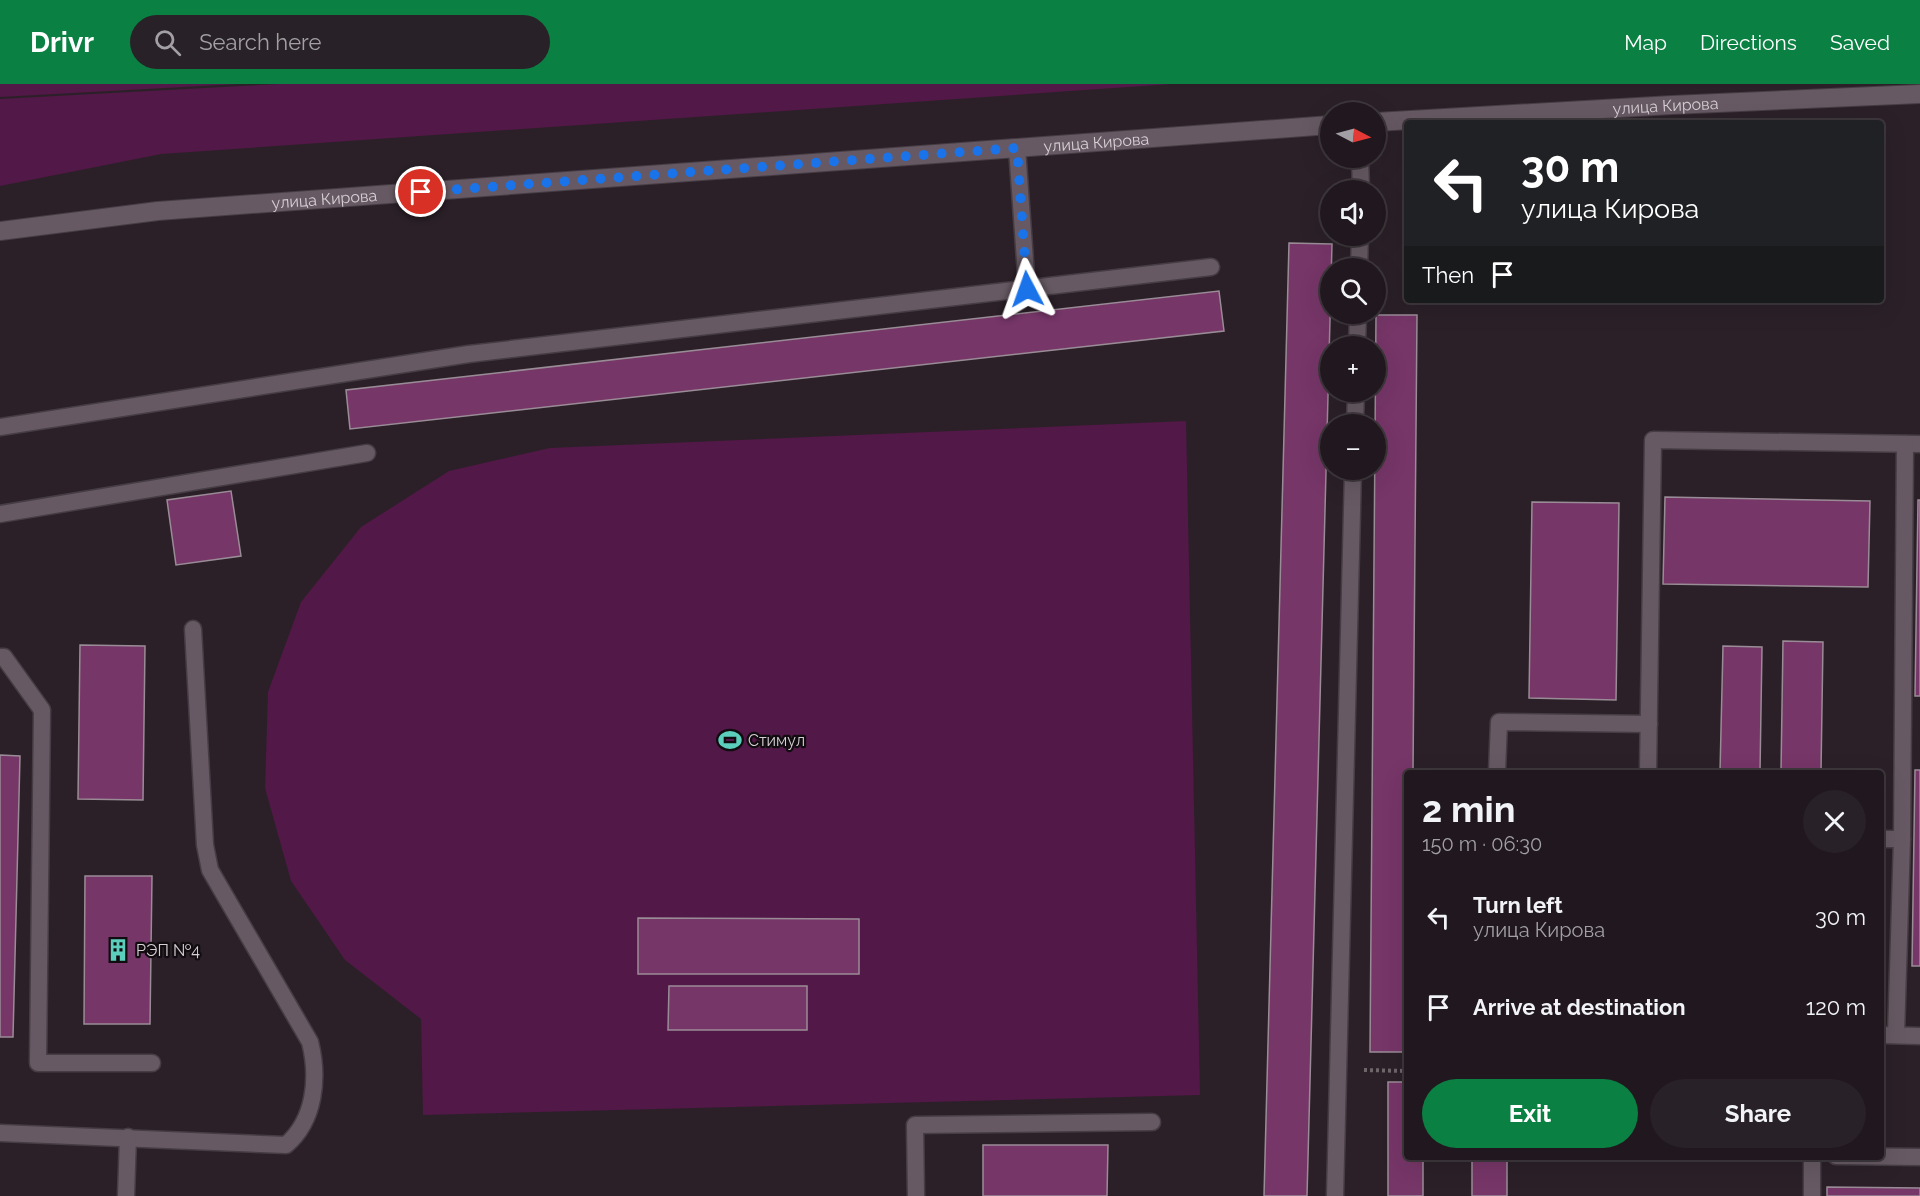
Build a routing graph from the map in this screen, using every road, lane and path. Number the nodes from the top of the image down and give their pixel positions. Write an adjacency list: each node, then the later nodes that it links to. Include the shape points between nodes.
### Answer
1 (1920, 94): 3 (main road, улица Кирова)
2 (1404, 120): 4 (main road, улица Кирова)
3 (1411, 120)
4 (1386, 121)
5 (1320, 126): 6 (main road, улица Кирова)
6 (1017, 148): 7 (main road, улица Кирова, via 158,211); 9 (lane)
7 (0, 231)
8 (1211, 267): 9 (lane)
9 (1027, 289): 10 (lane, via 469,354)
10 (0, 427)
11 (1913, 444): 17 (lane, via 1653,440); 21 (lane)
12 (367, 453): 14 (lane)
13 (1353, 480): 25 (lane)
14 (0, 514)
15 (193, 629): 29 (lane, via 205,845 210,870 310,1042 316,1064 313,1091 309,1113 298,1134 286,1144)
16 (0, 657): 24 (lane, via 4,657 42,710 38,1063)
17 (1649, 724): 18 (lane, via 1498,722); 19 (lane)
18 (1497, 770)
19 (1648, 770)
20 (1884, 839): 21 (lane)
21 (1902, 839): 22 (lane)
22 (1889, 1035): 23 (lane)
23 (1920, 1036)
24 (152, 1064)
25 (1336, 1069): 26 (path); 35 (lane)
26 (1404, 1071)
27 (1152, 1122): 34 (lane, via 915,1125)
28 (0, 1133): 29 (lane)
29 (128, 1137): 33 (lane)
30 (1884, 1157): 31 (lane)
31 (1920, 1157)
32 (1812, 1160): 36 (lane)
33 (126, 1196)
34 (916, 1196)
35 (1335, 1196)
36 (1812, 1196)

